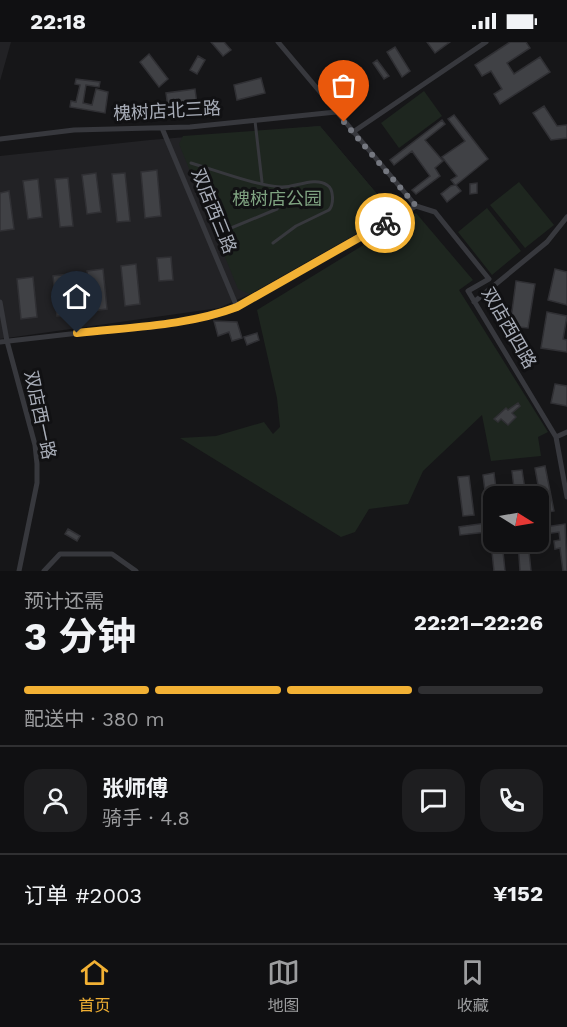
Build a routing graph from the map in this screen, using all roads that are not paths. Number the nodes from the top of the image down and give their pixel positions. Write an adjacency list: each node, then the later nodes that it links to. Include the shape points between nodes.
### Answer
1 (278, 42): 3 (street, 双店西四路)
2 (486, 42): 6 (street)
3 (336, 112): 4 (street, 槐树店北三路); 6 (street, 双店西四路)
4 (255, 121): 5 (street, 槐树店北三路); 9 (lane)
5 (162, 128): 7 (street, 槐树店北三路, via 74,130); 17 (street, 双店西三路)
6 (353, 132): 11 (street, 双店西四路)
7 (0, 139)
8 (191, 163): 9 (lane)
9 (262, 183): 10 (lane)
10 (282, 188): 13 (lane, via 277,209); 14 (lane, via 315,182 327,184 332,206)
11 (416, 206): 16 (street, 双店西四路, via 435,212 489,279 468,291); 17 (street)
12 (567, 217): 16 (street, via 547,242)
13 (219, 233)
14 (273, 243)
15 (0, 302): 18 (street, 双店西一路)
16 (474, 302): 21 (street, 双店西四路)
17 (237, 307): 18 (street, via 193,320)
18 (7, 341): 19 (street); 23 (street, 双店西一路, via 37,464 37,483)
19 (0, 342)
20 (567, 432): 21 (street)
21 (556, 437): 22 (street, 双店西四路)
22 (567, 497)
23 (19, 571)
24 (44, 571): 25 (street, via 60,554 73,553 112,554)
25 (136, 571)

